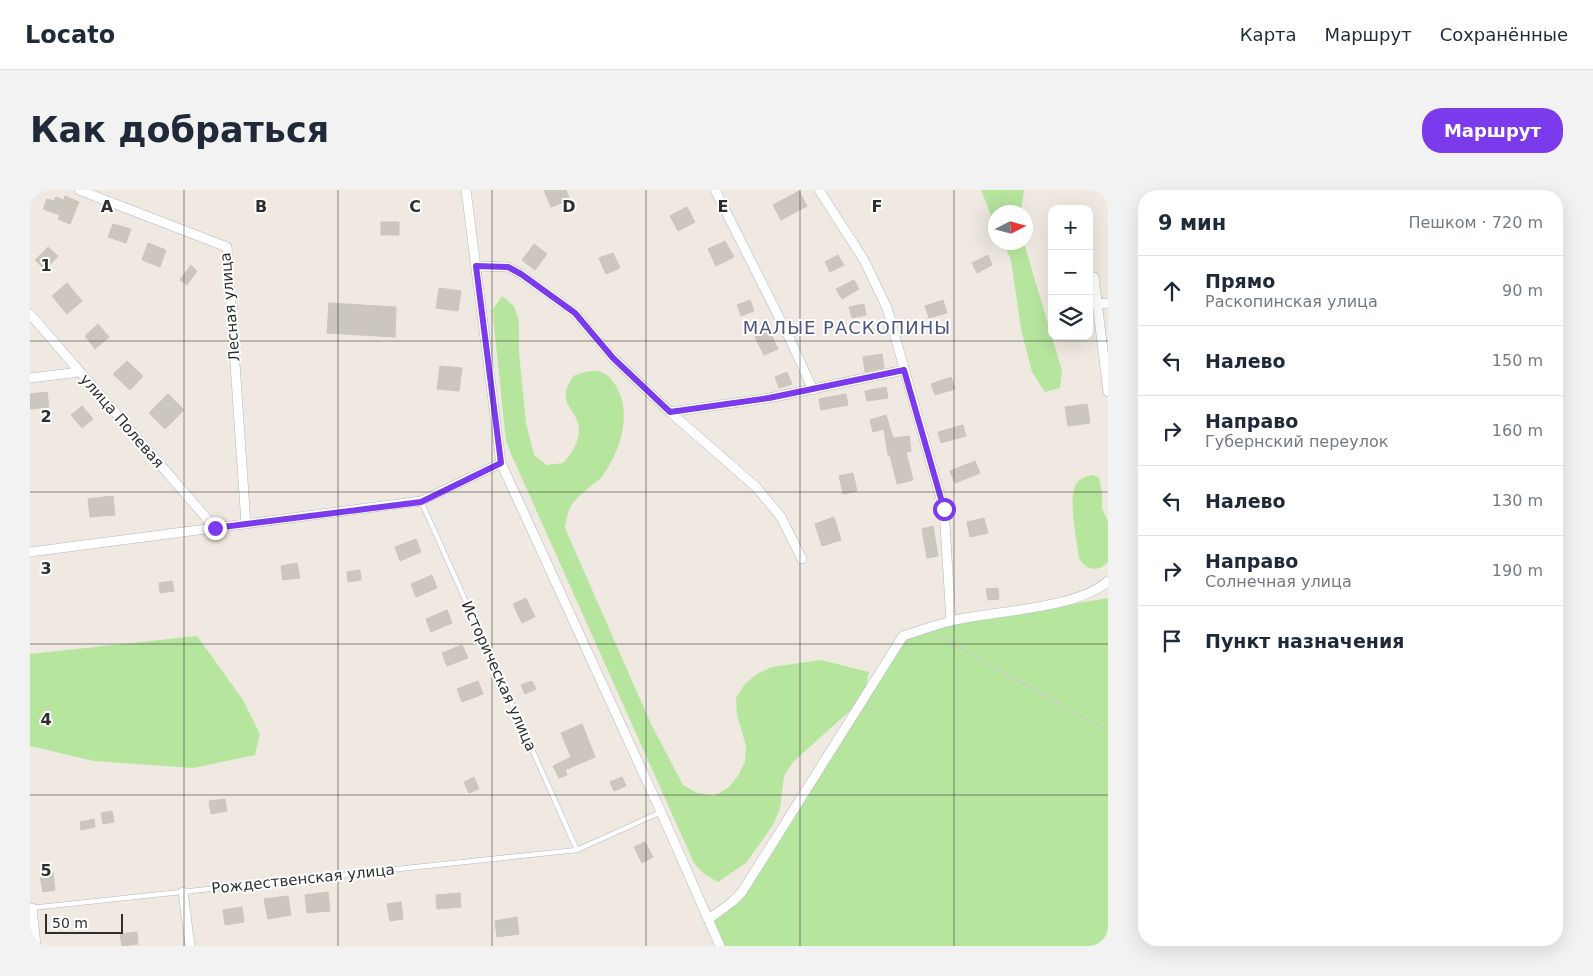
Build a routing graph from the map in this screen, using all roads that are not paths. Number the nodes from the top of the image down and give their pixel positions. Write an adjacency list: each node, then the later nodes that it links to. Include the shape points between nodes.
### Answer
1 (79, 190): 18 (street, Лесная улица, via 227,247)
2 (466, 190): 5 (street)
3 (715, 190): 13 (street)
4 (819, 190): 10 (street, via 864,260 887,308)
5 (476, 266): 15 (street, via 508,267 575,313 613,358); 16 (street)
6 (1094, 278): 8 (street)
7 (1108, 303): 8 (street)
8 (1093, 304): 14 (street)
9 (30, 314): 11 (street, улица Полевая)
10 (904, 370): 13 (street); 23 (street, via 944,509)
11 (80, 372): 12 (street); 19 (street, улица Полевая)
12 (30, 378)
13 (813, 390): 15 (street)
14 (1108, 392)
15 (670, 412): 21 (street, via 756,487 781,517)
16 (501, 463): 17 (street); 24 (street)
17 (421, 502): 18 (street); 25 (lane, Историческая улица)
18 (246, 524): 19 (street)
19 (215, 528): 20 (street)
20 (30, 552)
21 (802, 559)
22 (1108, 581): 23 (street, via 1082,596)
23 (950, 621): 28 (street, via 903,636 742,892)
24 (661, 812): 25 (lane, Рождественская улица); 28 (street)
25 (577, 850): 26 (lane, Рождественская улица)
26 (183, 892): 27 (lane, Рождественская улица); 30 (street)
27 (31, 908): 29 (street)
28 (708, 919): 31 (street)
29 (36, 946)
30 (190, 946)
31 (720, 946)

